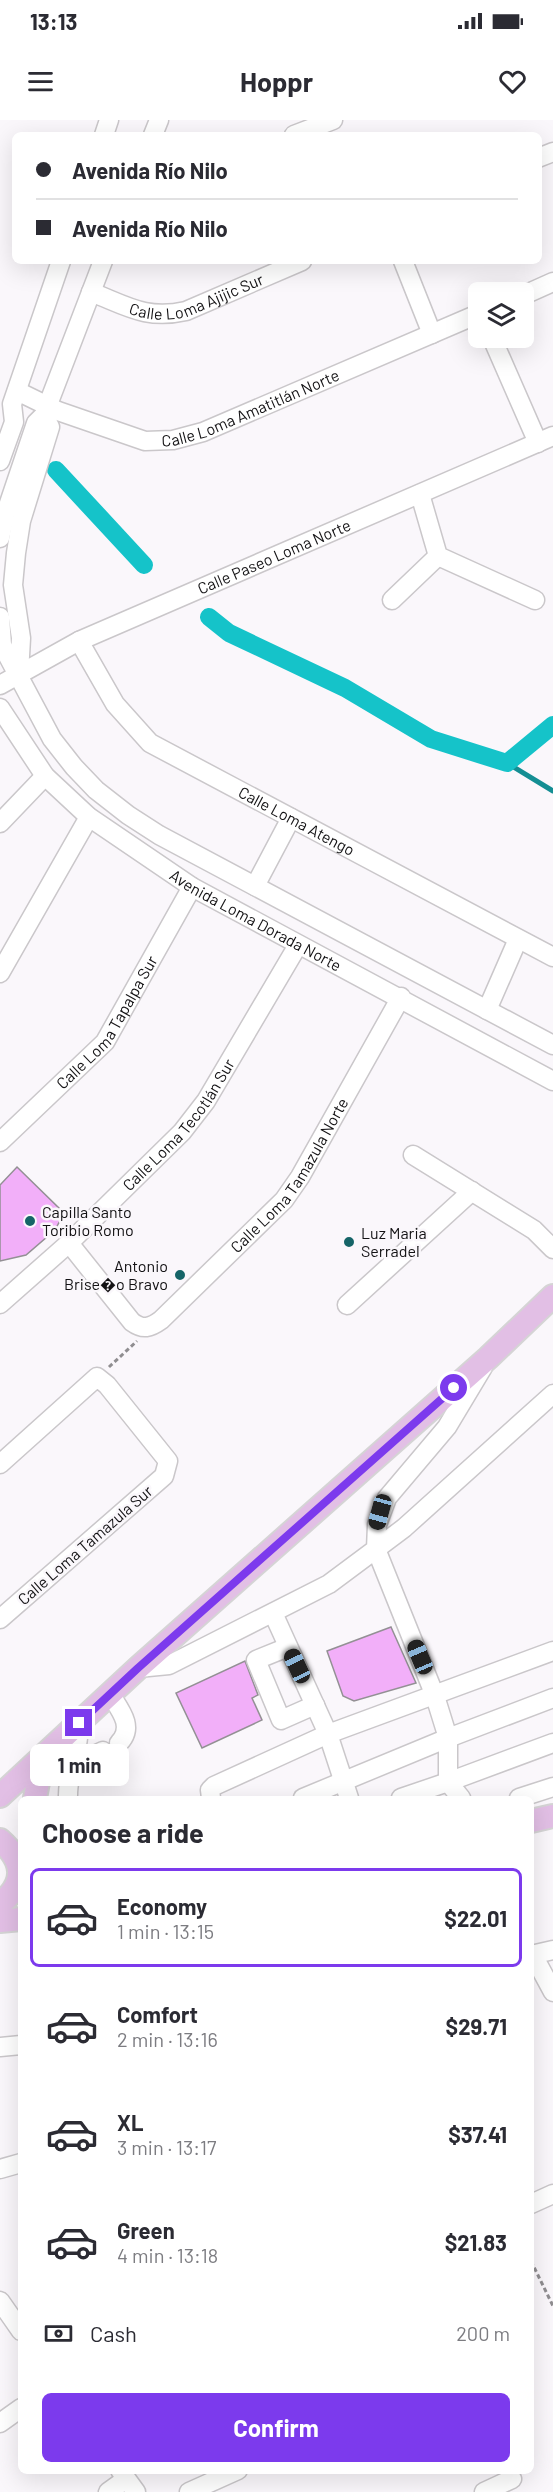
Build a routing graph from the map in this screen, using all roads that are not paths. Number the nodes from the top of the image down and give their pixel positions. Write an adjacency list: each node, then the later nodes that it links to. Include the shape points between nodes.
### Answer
1 (333, 120): 2 (street)
2 (302, 132)
3 (60, 264): 13 (street)
4 (102, 264): 9 (street)
5 (295, 264): 9 (street, Calle Loma Ajijic Sur, via 186,311 166,315 149,315)
6 (404, 264): 11 (street)
7 (553, 282): 8 (street)
8 (534, 291)
9 (91, 292): 14 (street)
10 (468, 318): 11 (street, Calle Loma Amatitlán Norte)
11 (432, 334): 14 (street, Calle Loma Amatitlán Norte, via 203,432 173,440 145,441)
12 (497, 348): 15 (street)
13 (10, 403): 14 (street, Calle Loma Amatitlán Norte); 16 (street, via 14,422)
14 (45, 411): 18 (street, via 36,423); 24 (street, via 50,427 21,521 16,553 13,585 21,639)
15 (545, 440): 17 (street, Calle Paseo Loma Norte)
16 (0, 461)
17 (420, 494): 19 (street); 23 (street, Calle Paseo Loma Norte)
18 (0, 538)
19 (438, 556): 20 (street); 21 (street)
20 (393, 600)
21 (535, 600)
22 (0, 617): 24 (street, Avenida Loma Dorada Norte, via 2,645)
23 (79, 641): 24 (street, Calle Paseo Loma Norte); 29 (street, Calle Loma Atengo, via 115,704 150,743)
24 (19, 674): 25 (street, Calle Paseo Loma Norte); 31 (street, Avenida Loma Dorada Norte, via 52,739 96,790 159,836)
25 (0, 685)
26 (0, 708): 27 (street, Avenida Loma Dorada Norte)
27 (45, 776): 28 (street, Avenida Loma Dorada Norte); 30 (street)
28 (89, 817): 32 (street, Avenida Loma Dorada Norte); 36 (street)
29 (291, 818): 31 (street); 33 (street, Calle Loma Atengo)
30 (0, 823)
31 (255, 886): 38 (street, Avenida Loma Dorada Norte)
32 (192, 887): 34 (street, Avenida Loma Dorada Norte); 41 (street, Calle Loma Tapalpa Sur, via 105,1042)
33 (518, 939): 35 (street, Calle Loma Atengo); 38 (street)
34 (298, 945): 37 (street, Avenida Loma Dorada Norte); 44 (street, Calle Loma Tecotlán Sur, via 206,1101 182,1132)
35 (553, 957)
36 (0, 973)
37 (401, 997): 40 (street, Avenida Loma Dorada Norte); 44 (street, Calle Loma Tamazula Norte, via 284,1200 160,1320 147,1328 132,1322)
38 (487, 1010): 39 (street, Avenida Loma Dorada Norte)
39 (553, 1045)
40 (553, 1081)
41 (0, 1142)
42 (413, 1155): 43 (street)
43 (472, 1191): 45 (street, via 534,1230); 48 (street)
44 (69, 1243): 47 (street, Calle Loma Tecotlán Sur)
45 (553, 1249)
46 (553, 1296): 49 (main road)
47 (0, 1304)
48 (347, 1305)
49 (488, 1358): 52 (street, via 459,1410 387,1498 377,1525); 57 (main road)
50 (553, 1394): 52 (street)
51 (0, 1464): 54 (street, Calle Loma Tamazula Sur, via 97,1377 168,1461 168,1469)
52 (376, 1549): 53 (street, via 329,1584); 59 (street)
53 (273, 1613): 55 (street); 57 (street, via 169,1665)
54 (0, 1619)
55 (288, 1647): 61 (street); 61 (street, via 256,1660 282,1720)
56 (553, 1651): 59 (street)
57 (138, 1668): 58 (main road)
58 (110, 1694): 62 (main road); 65 (street, via 127,1723 126,1737)
59 (435, 1696): 63 (street); 64 (street)
60 (553, 1698): 64 (street)
61 (315, 1705): 63 (street)
62 (79, 1723): 68 (main road); 69 (street)
63 (328, 1734): 72 (street); 76 (street, via 214,1786)
64 (448, 1738): 70 (street); 72 (street)
65 (119, 1743)
66 (553, 1743): 70 (street)
67 (103, 1751): 69 (street)
68 (43, 1756): 73 (main road); 74 (main road)
69 (75, 1764): 75 (street)
70 (448, 1782): 78 (street); 79 (street)
71 (553, 1787): 80 (street)
72 (347, 1791): 77 (street)
73 (0, 1796)
74 (34, 1796)
75 (68, 1796)
76 (210, 1796)
77 (316, 1796)
78 (407, 1796)
79 (459, 1796)
80 (525, 1796)
81 (553, 1816): 82 (main road)
82 (534, 1820)
83 (0, 1840): 84 (main road)
84 (18, 1863)
85 (18, 1877): 86 (main road, via 9,1897)
86 (0, 1904)
87 (18, 1918): 88 (main road)
88 (0, 1921)
89 (553, 1950): 90 (street)
90 (534, 1955)
91 (534, 1959): 92 (street)
92 (553, 1992)
93 (18, 2045): 94 (street)
94 (0, 2047)
95 (18, 2164): 96 (street)
96 (0, 2169)
97 (553, 2194): 98 (street)
98 (534, 2203)
99 (9, 2306): 100 (street)
100 (18, 2325)
101 (18, 2410): 102 (street)
102 (0, 2423)
103 (229, 2474): 107 (street)
104 (127, 2480): 106 (street)
105 (513, 2481): 108 (street)
106 (108, 2492)
107 (189, 2492)
108 (484, 2492)

